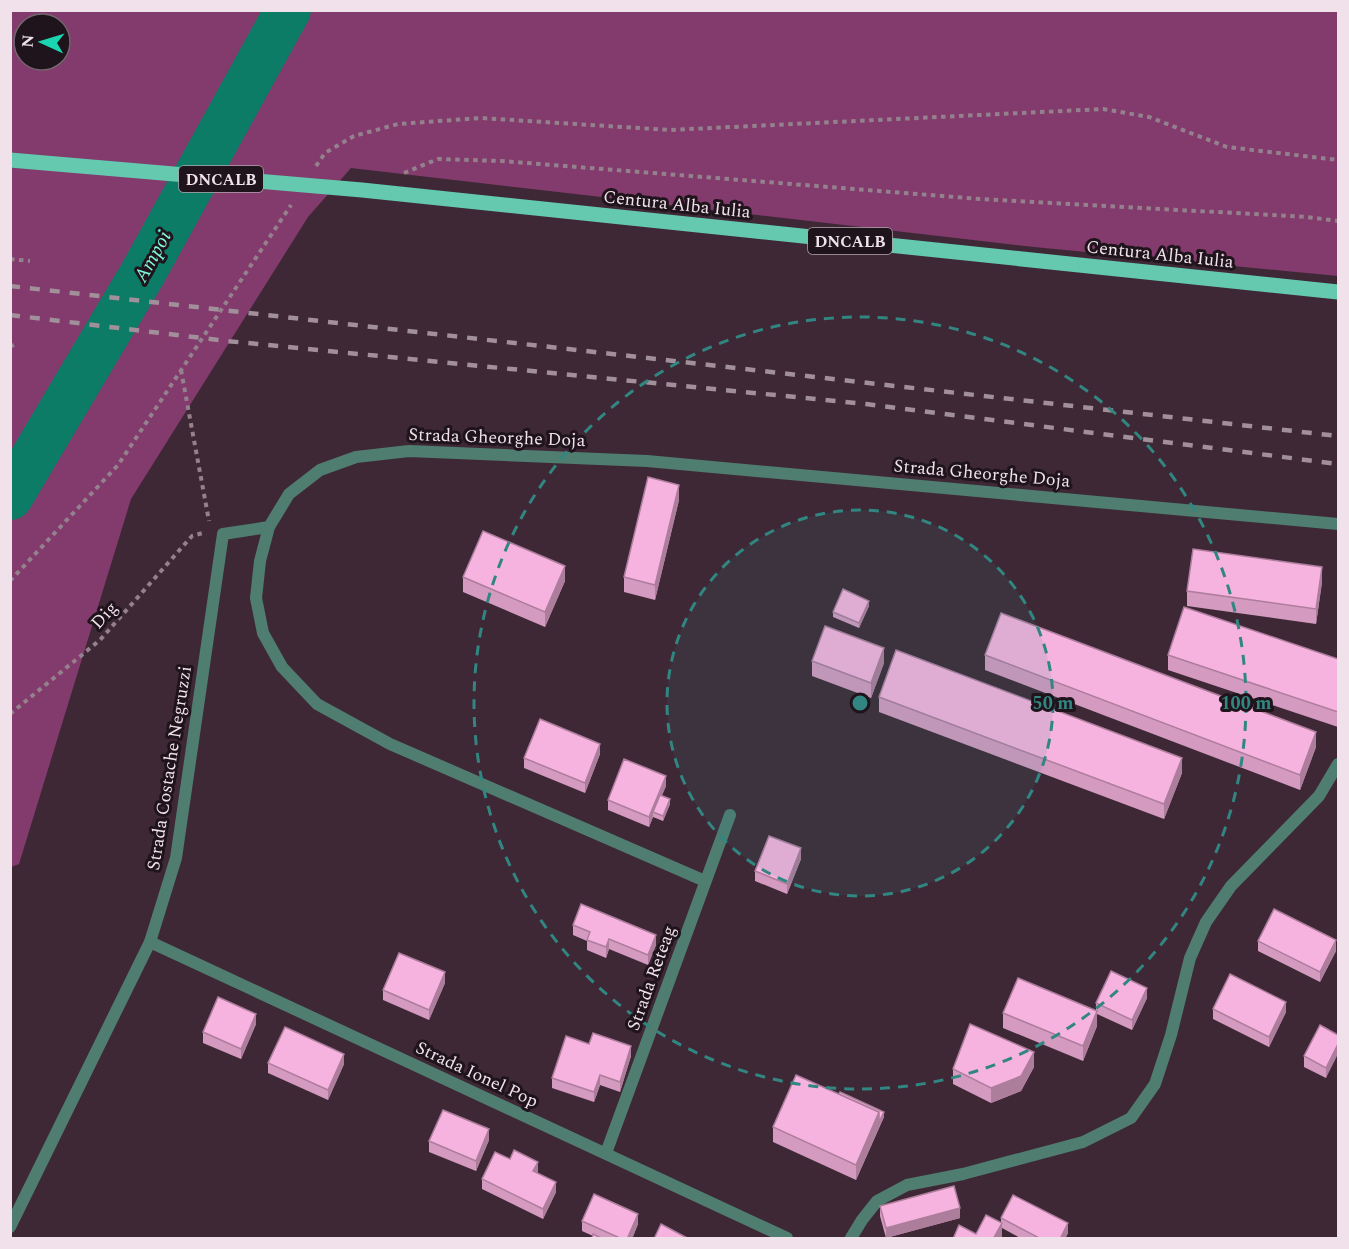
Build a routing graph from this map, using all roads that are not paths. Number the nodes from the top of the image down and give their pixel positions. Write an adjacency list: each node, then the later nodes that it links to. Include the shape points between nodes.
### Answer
1 (10, 160): 2 (main road, Centura Alba Iulia / DNCALB, via 362,190)
2 (1338, 292)
3 (1338, 524): 4 (street, Strada Gheorghe Doja, via 647,461 409,451 356,457 320,470 289,494)
4 (269, 527): 7 (street, Strada Gheorghe Doja, via 256,598 263,633 282,667 317,704 390,744); 8 (street, Strada Costache Negruzzi, via 217,532 188,785 176,858)
5 (1338, 764): 12 (street, via 1319,796 1231,886 1206,922 1190,958 1155,1084 1131,1118 1083,1142 907,1185 878,1201)
6 (730, 815): 7 (street, Strada Reteag)
7 (705, 881): 9 (street, Strada Reteag)
8 (150, 942): 9 (street, Strada Ionel Pop); 10 (street, Strada Costache Negruzzi)
9 (606, 1153): 11 (street, Strada Ionel Pop)
10 (10, 1227)
11 (786, 1238)
12 (851, 1239)

